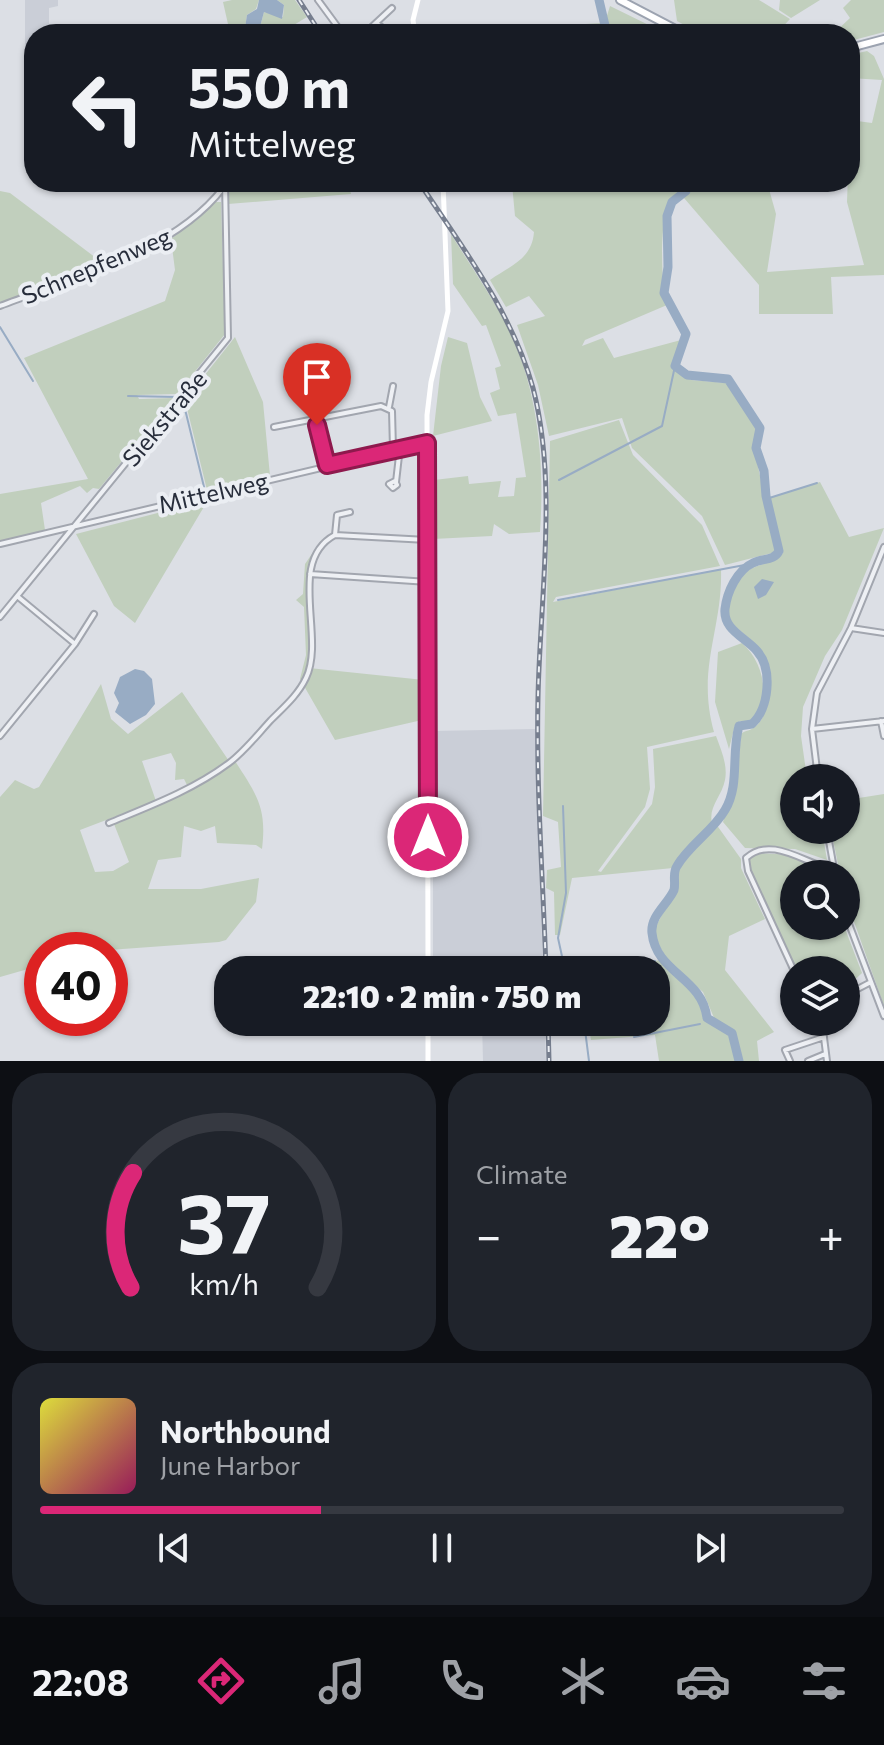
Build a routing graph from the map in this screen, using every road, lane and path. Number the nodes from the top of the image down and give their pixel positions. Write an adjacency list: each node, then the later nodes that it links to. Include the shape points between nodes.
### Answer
1 (318, 0): 6 (street)
2 (418, 0): 7 (street)
3 (620, 0): 8 (main road)
4 (392, 8): 5 (street)
5 (376, 23)
6 (336, 24)
7 (414, 24)
8 (666, 24)
9 (884, 39): 10 (main road)
10 (860, 45)
11 (217, 192): 14 (street, Schnepfenweg, via 187,224 154,245)
12 (225, 192): 25 (street, Siekstraße, via 228,338)
13 (443, 192): 19 (street, via 448,311 431,382)
14 (0, 306)
15 (393, 386): 16 (street)
16 (389, 407): 18 (street); 21 (street)
17 (317, 425): 22 (street)
18 (274, 427)
19 (427, 443): 20 (street, Mittelweg); 27 (street)
20 (400, 447): 21 (street, Mittelweg); 23 (street)
21 (393, 449): 22 (street, Mittelweg)
22 (327, 465): 25 (street, Mittelweg)
23 (396, 482)
24 (350, 512): 26 (street, via 337,515)
25 (75, 526): 28 (street, Mittelweg); 32 (street, Siekstraße)
26 (335, 535): 27 (street); 30 (street, via 321,549)
27 (427, 540): 31 (street)
28 (0, 544)
29 (884, 547): 35 (street)
30 (310, 574): 31 (street); 43 (street, via 311,657 295,695 230,763 180,793)
31 (428, 582): 46 (street)
32 (17, 596): 34 (street, Siekstraße); 37 (street)
33 (94, 614): 37 (street)
34 (0, 617)
35 (851, 628): 36 (street); 39 (street, via 817,693)
36 (884, 633)
37 (75, 644): 40 (street)
38 (882, 721): 39 (street); 41 (street)
39 (812, 729): 42 (street)
40 (0, 736)
41 (884, 736)
42 (816, 764)
43 (109, 823)
44 (809, 860): 47 (street, via 793,853 760,851 746,858)
45 (855, 940): 48 (street)
46 (428, 956)
47 (787, 956)
48 (871, 982): 49 (street); 50 (street)
49 (860, 988)
50 (884, 1016)
51 (428, 1036): 54 (street)
52 (824, 1037): 53 (street); 55 (street, via 785,1050)
53 (825, 1054): 56 (street); 57 (street)
54 (428, 1061)
55 (790, 1061)
56 (808, 1061)
57 (827, 1061)

